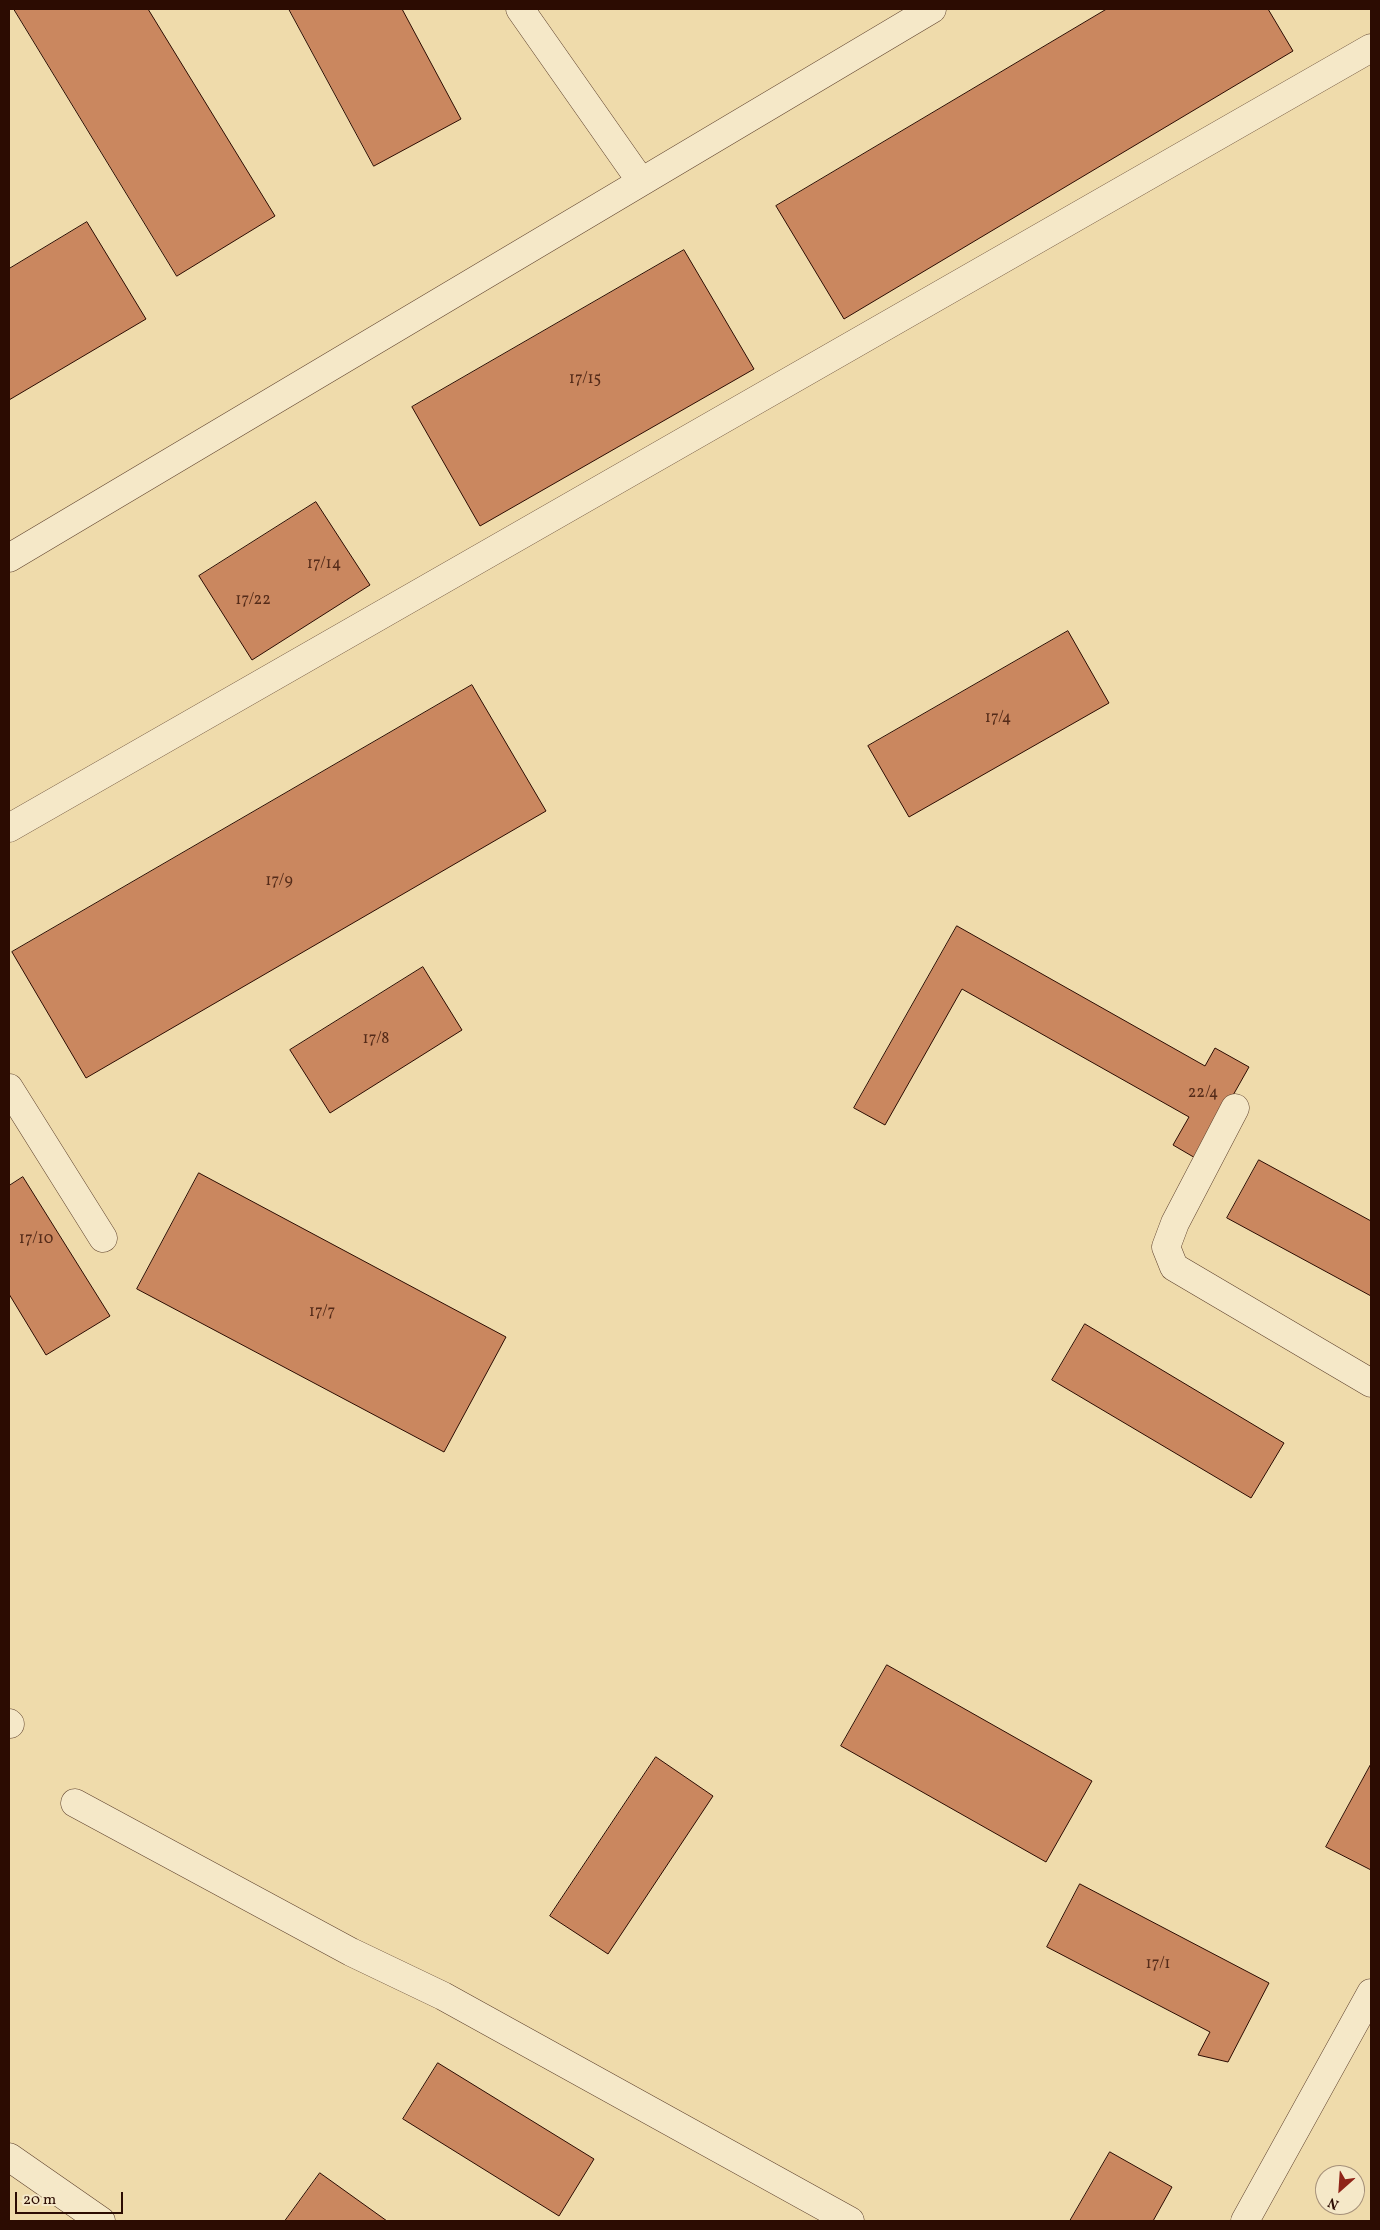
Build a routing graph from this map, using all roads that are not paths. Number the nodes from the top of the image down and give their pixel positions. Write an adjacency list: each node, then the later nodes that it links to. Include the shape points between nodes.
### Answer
1 (520, 9): 4 (street)
2 (932, 9): 4 (street)
3 (1371, 48): 6 (street)
4 (640, 180): 5 (street)
5 (9, 558)
6 (9, 828)
7 (9, 1088): 9 (street)
8 (1236, 1108): 10 (street, via 1175,1223 1166,1247 1174,1267)
9 (103, 1238)
10 (1371, 1384)
11 (76, 1802): 15 (street, via 352,1952 443,1996)
12 (1371, 1993): 16 (street)
13 (9, 2157): 14 (street)
14 (101, 2221)
15 (850, 2221)
16 (1245, 2221)

